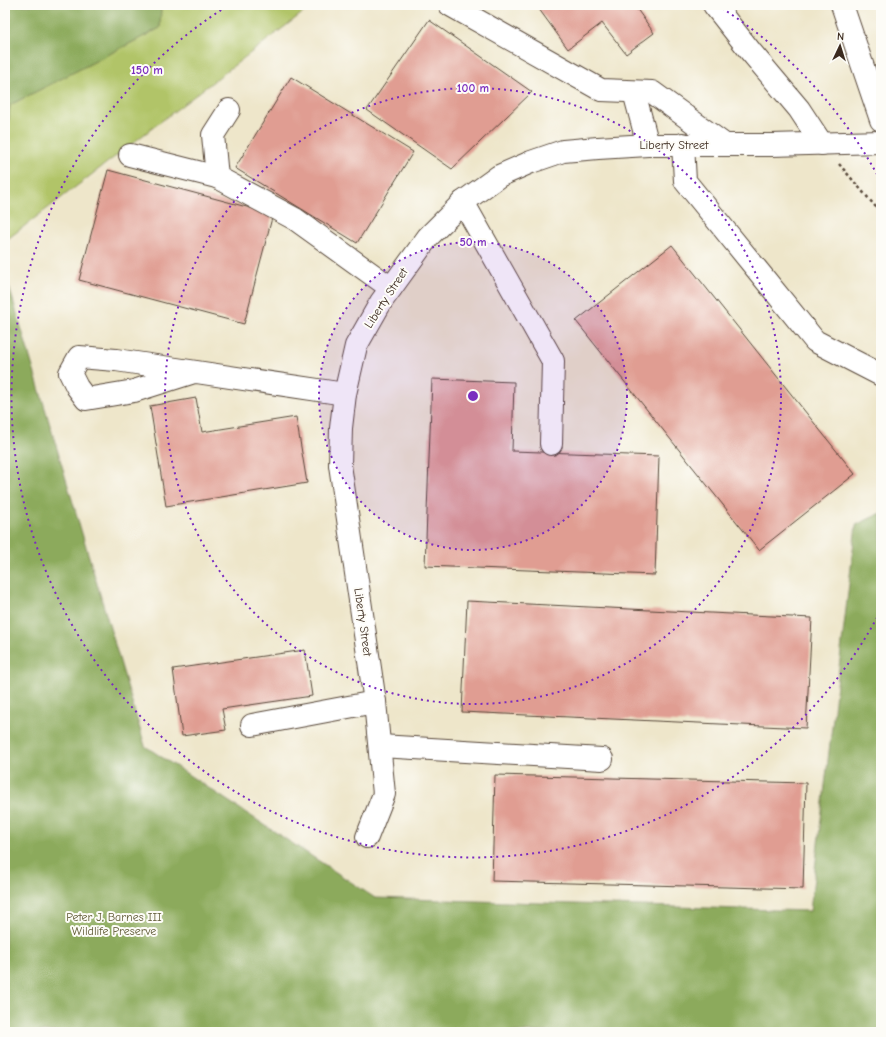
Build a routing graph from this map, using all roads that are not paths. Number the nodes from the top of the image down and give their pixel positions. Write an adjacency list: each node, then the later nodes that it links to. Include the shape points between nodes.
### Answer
1 (450, 5): 4 (street, via 601,90)
2 (714, 5): 9 (street, via 799,109)
3 (842, 5): 6 (street)
4 (634, 92): 10 (street); 11 (street, via 652,92)
5 (229, 110): 13 (street, via 213,135)
6 (881, 120)
7 (881, 142): 9 (street, Liberty Street)
8 (683, 144): 10 (street, Liberty Street); 11 (street, Liberty Street); 17 (street, via 685,182 815,341)
9 (822, 144): 11 (street, Liberty Street)
10 (648, 145): 14 (street, Liberty Street, via 563,151 498,176)
11 (726, 145)
12 (130, 155): 13 (street)
13 (217, 178): 15 (street, via 295,219)
14 (463, 202): 15 (street, Liberty Street, via 428,237); 19 (street, via 553,361)
15 (391, 288): 18 (street, Liberty Street, via 356,346)
16 (194, 372): 16 (street, via 116,360 79,358 70,373 86,399 134,391); 18 (street)
17 (881, 375)
18 (345, 394): 20 (street, Liberty Street, via 340,465)
19 (551, 444)
20 (375, 702): 21 (street); 22 (street, Liberty Street)
21 (252, 725)
22 (380, 746): 23 (street); 24 (street, Liberty Street, via 384,794)
23 (602, 759)
24 (367, 837)

